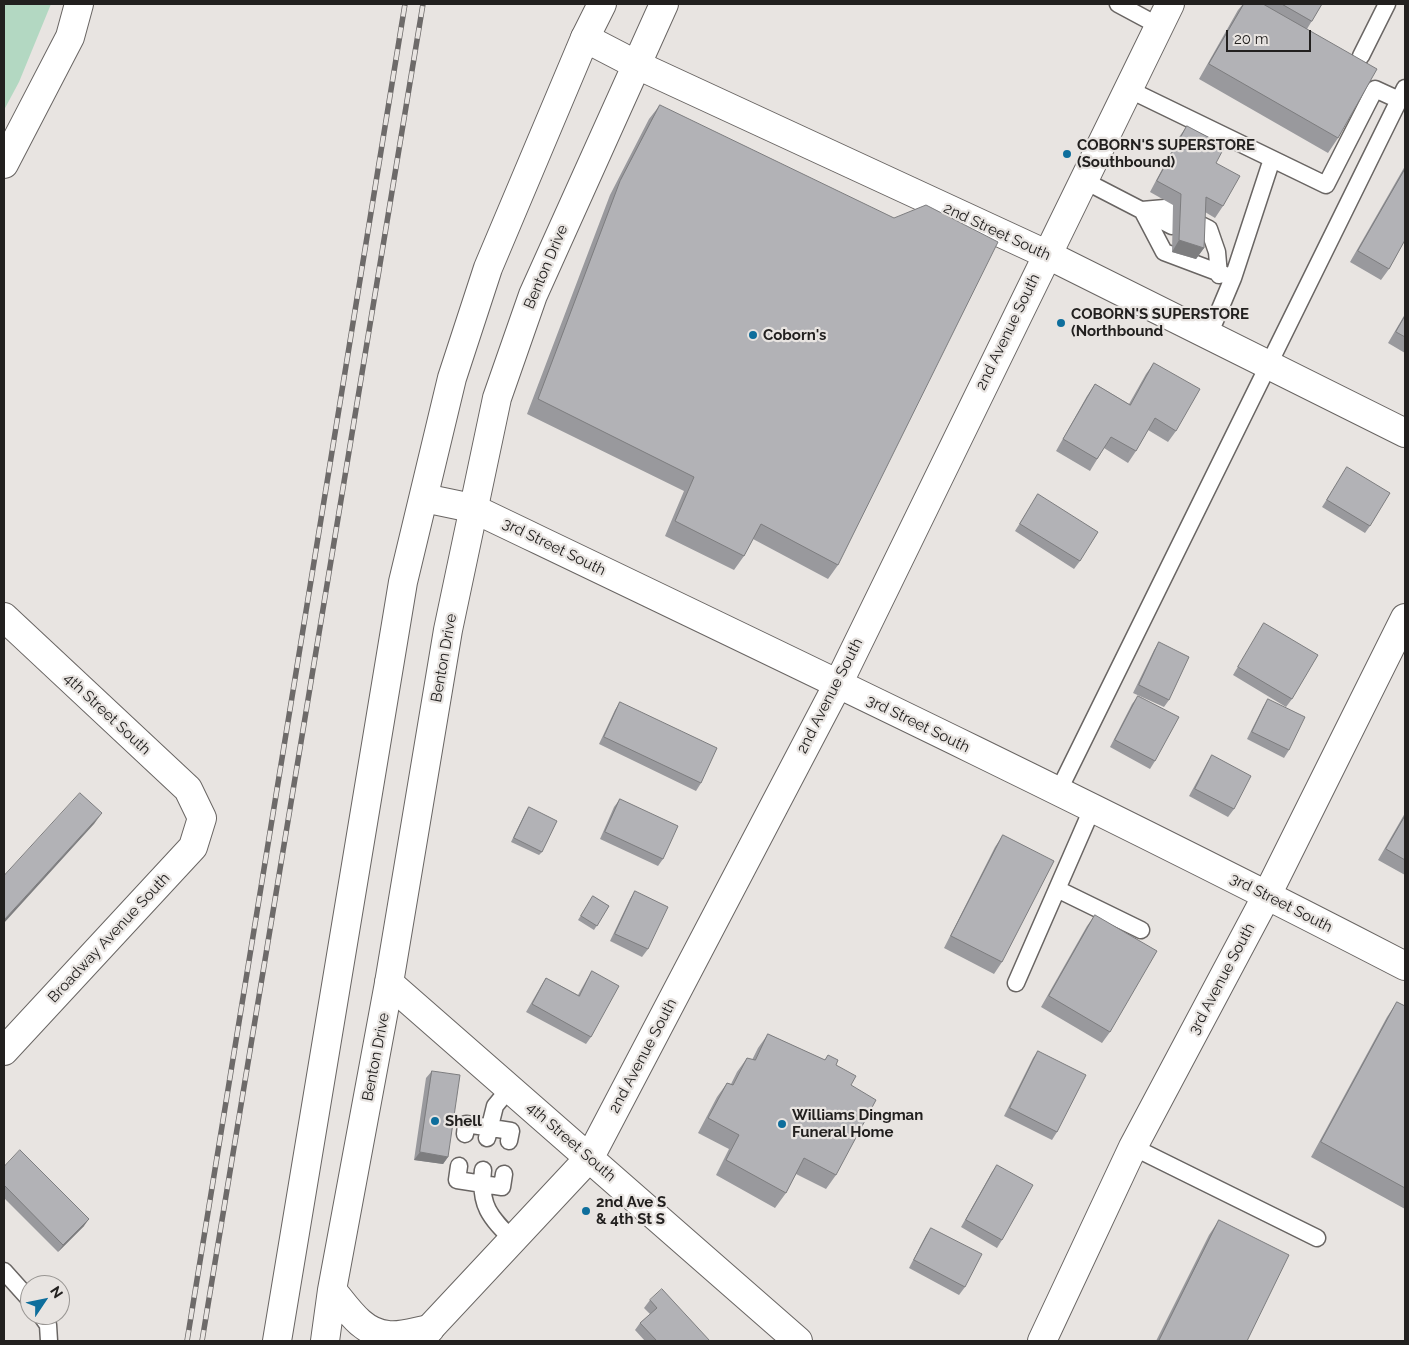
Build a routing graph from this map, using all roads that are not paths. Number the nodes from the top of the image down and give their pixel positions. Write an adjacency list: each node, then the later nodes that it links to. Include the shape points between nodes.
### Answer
1 (79, 4): 13 (street, via 70,37)
2 (602, 4): 7 (street)
3 (664, 4): 9 (street, Benton Drive)
4 (1118, 4): 6 (lane)
5 (1387, 4): 8 (lane)
6 (1164, 15): 10 (street, 2nd Avenue South)
7 (585, 38): 9 (street, 2nd Street South); 22 (street, via 488,268 452,378)
8 (1361, 56)
9 (635, 64): 17 (street, 2nd Street South); 23 (street, Benton Drive, via 533,295 497,398)
10 (1128, 89): 12 (lane); 14 (street, 2nd Avenue South)
11 (1402, 94): 12 (lane, via 1375,89 1326,185); 20 (lane)
12 (1272, 159): 18 (lane)
13 (4, 164)
14 (1082, 180): 15 (lane); 17 (street, 2nd Avenue South)
15 (1142, 210): 15 (lane, via 1161,232 1172,225 1165,208); 18 (lane, via 1164,252)
16 (1217, 252): 16 (lane, via 1209,230 1197,237 1203,255); 18 (lane)
17 (1046, 254): 19 (street, 2nd Street South); 26 (street, 2nd Avenue South)
18 (1226, 276): 19 (lane)
19 (1209, 335): 20 (street, 2nd Street South)
20 (1270, 365): 21 (street, 2nd Street South); 27 (lane)
21 (1405, 432)
22 (424, 498): 23 (street, 3rd Street South); 54 (street, via 403,582 389,660)
23 (472, 508): 26 (street, 3rd Street South); 34 (street, Benton Drive, via 448,630)
24 (4, 617): 29 (street, 4th Street South, via 188,789)
25 (1405, 618): 31 (street, 3rd Avenue South)
26 (838, 684): 27 (street, 3rd Street South); 42 (street, 2nd Avenue South)
27 (1058, 792): 28 (street, 3rd Street South)
28 (1092, 809): 30 (lane); 31 (street, 3rd Street South)
29 (202, 818): 36 (street, Broadway Avenue South, via 193,847)
30 (1057, 889): 32 (lane); 35 (lane)
31 (1267, 895): 33 (street, 3rd Street South); 41 (street, 3rd Avenue South)
32 (1141, 930)
33 (1405, 966)
34 (390, 982): 37 (street, 4th Street South); 50 (street, Benton Drive)
35 (1016, 983)
36 (4, 1051)
37 (509, 1089): 38 (lane, via 495,1106); 42 (street, 4th Street South)
38 (488, 1133): 39 (lane, via 466,1124); 40 (lane, via 511,1131)
39 (465, 1134)
40 (509, 1141)
41 (1133, 1147): 46 (lane); 57 (street, 3rd Avenue South)
42 (590, 1157): 47 (street, 2nd Avenue South); 56 (street, 4th Street South)
43 (459, 1166): 45 (lane, via 457,1180)
44 (504, 1174): 45 (lane, via 502,1187)
45 (482, 1177): 47 (lane, via 488,1216)
46 (1316, 1238)
47 (513, 1240): 52 (street, 2nd Avenue South)
48 (4, 1271): 49 (lane)
49 (20, 1289)
50 (332, 1290): 52 (street, via 356,1320 372,1332 389,1336); 55 (street, Benton Drive)
51 (48, 1325): 53 (lane)
52 (424, 1335)
53 (49, 1341)
54 (277, 1341)
55 (325, 1341)
56 (798, 1341)
57 (1042, 1341)

